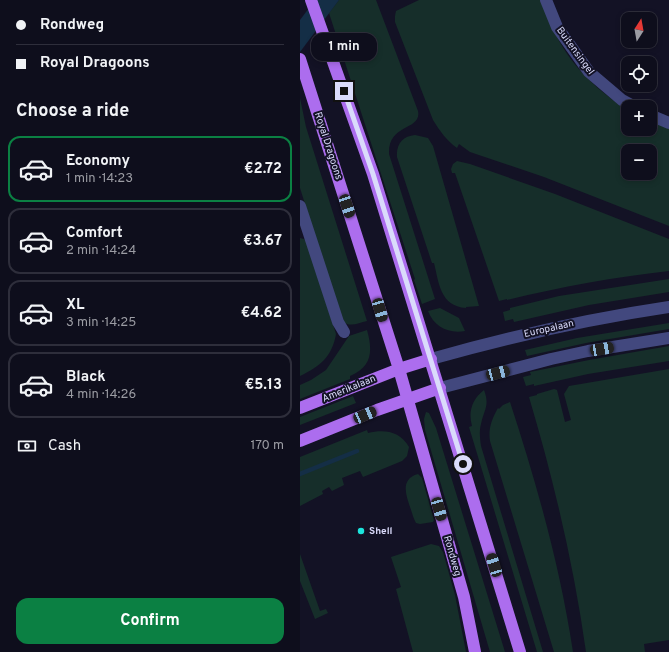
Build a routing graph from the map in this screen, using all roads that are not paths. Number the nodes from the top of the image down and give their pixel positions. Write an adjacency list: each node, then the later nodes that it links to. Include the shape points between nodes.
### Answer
1 (311, 0): 11 (main road, via 373,174)
2 (546, 0): 4 (street, Buitensingel, via 558,27 588,72)
3 (300, 59): 12 (main road, Royal Dragoons)
4 (622, 100)
5 (657, 118): 6 (street)
6 (669, 123)
7 (300, 206): 9 (street, via 338,322)
8 (669, 307): 11 (street, Europalaan, via 562,326)
9 (344, 332)
10 (669, 338): 13 (street, via 551,359)
11 (431, 359): 12 (main road, Amerikalaan); 13 (main road)
12 (399, 369): 14 (main road, Rondweg); 15 (main road, Amerikalaan)
13 (440, 388): 14 (main road); 18 (main road)
14 (407, 399): 16 (main road); 17 (main road, Rondweg, via 464,597)
15 (300, 408)
16 (300, 441)
17 (475, 652)
18 (520, 652)

